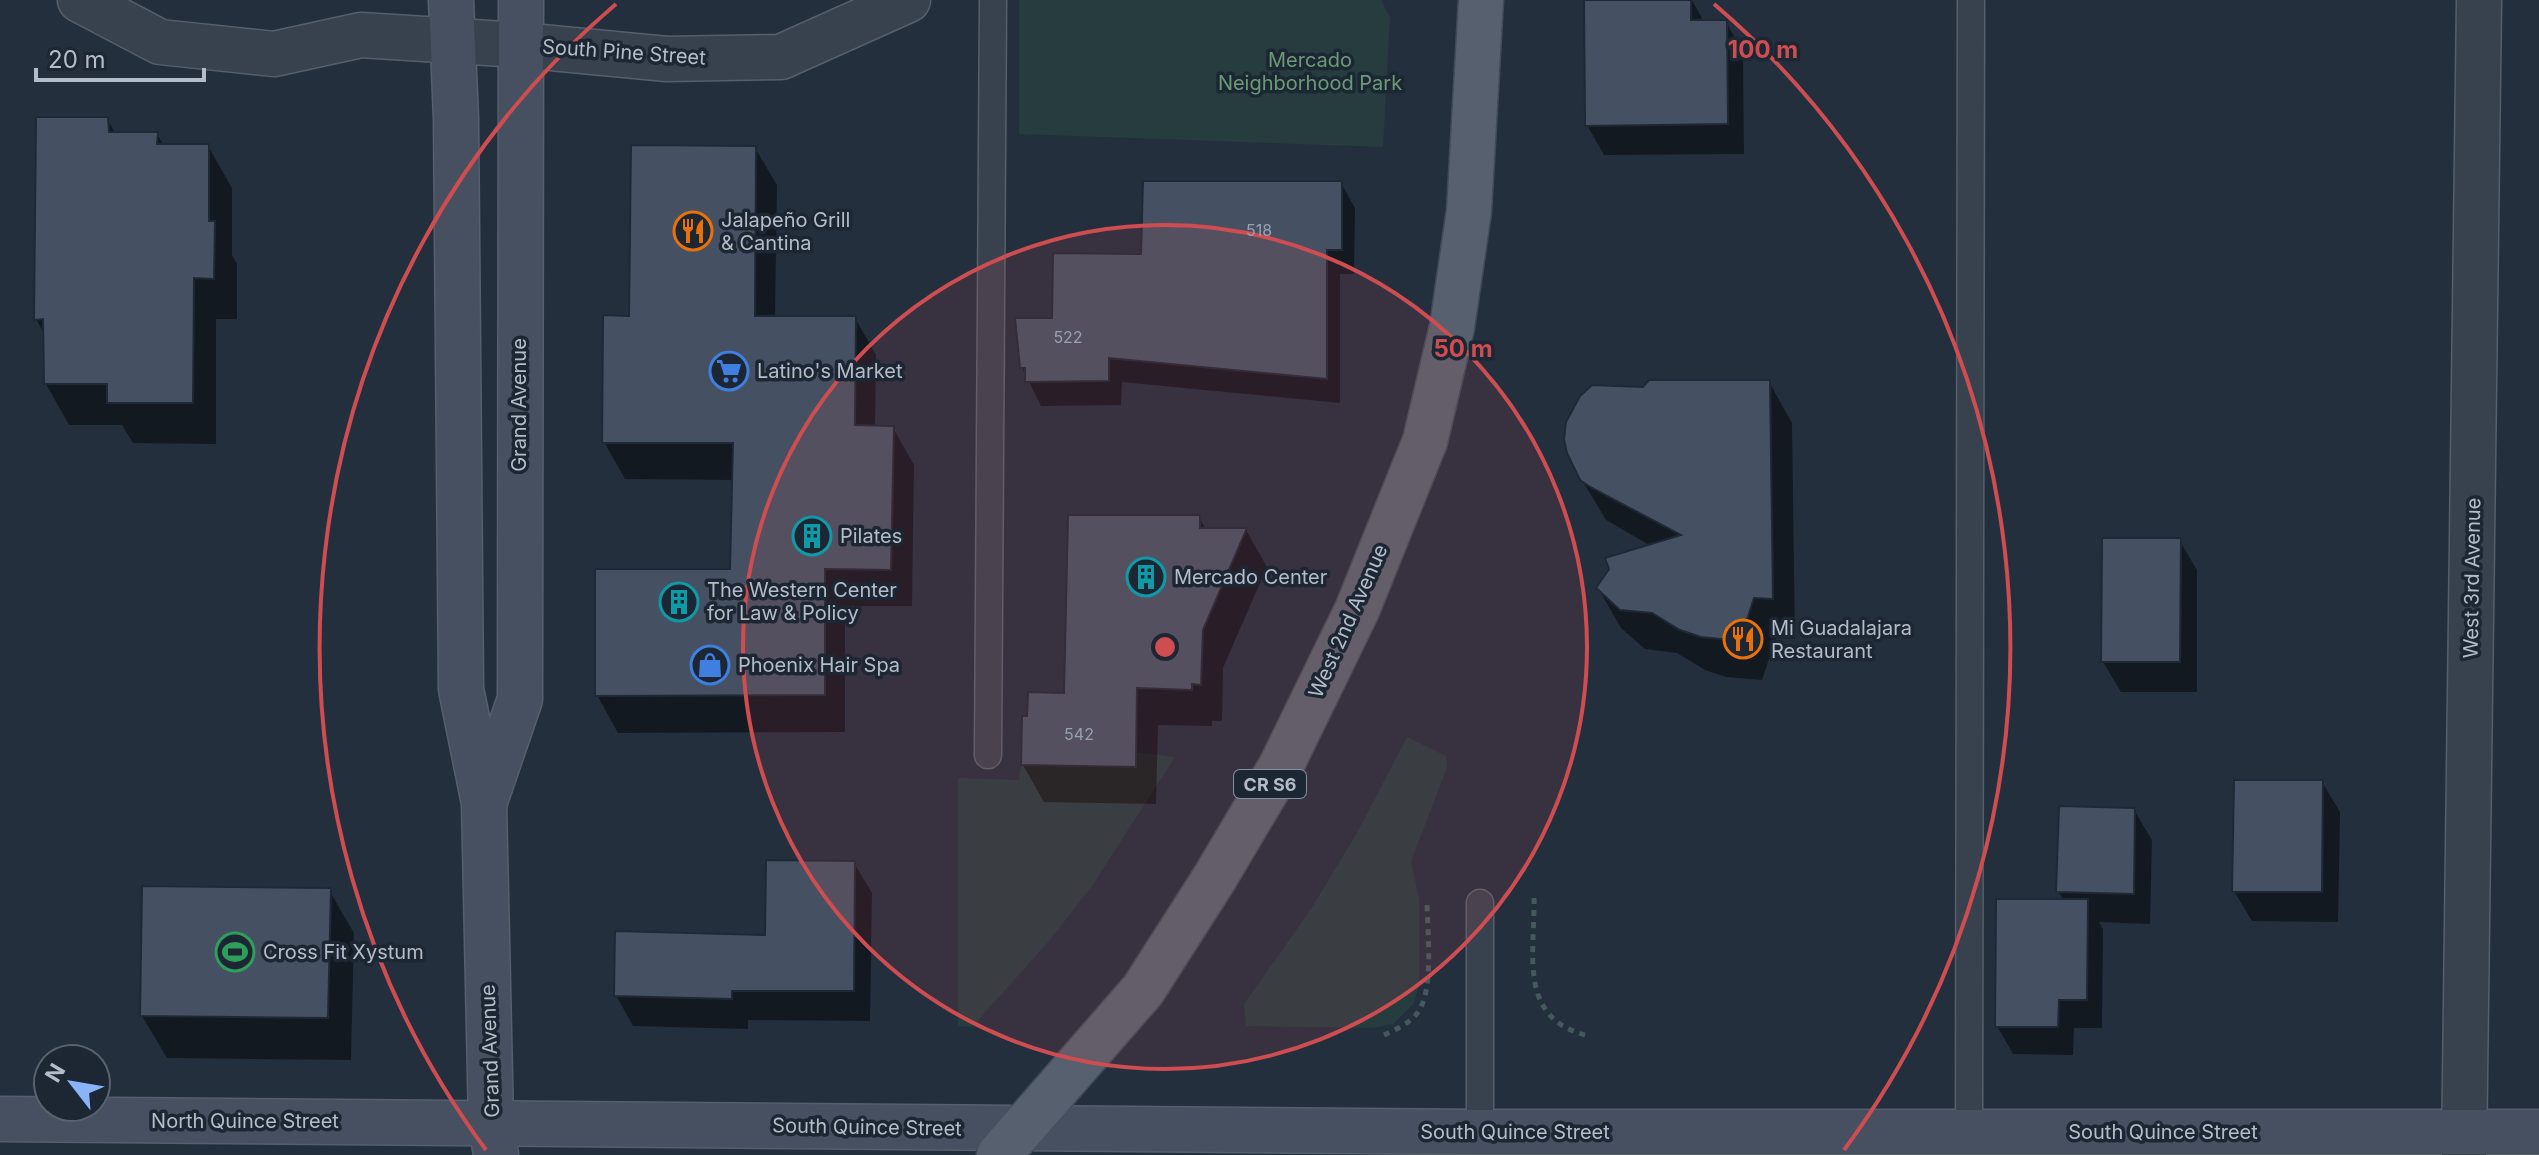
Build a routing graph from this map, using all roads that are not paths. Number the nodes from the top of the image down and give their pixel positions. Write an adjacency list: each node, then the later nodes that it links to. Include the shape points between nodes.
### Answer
1 (80, 0): 8 (street, South Pine Street, via 160,42 274,54)
2 (521, 0): 9 (main road, Grand Avenue)
3 (908, 0): 9 (street, South Pine Street, via 781,57 667,59)
4 (993, 0): 10 (lane)
5 (1481, 0): 18 (main road, West 2nd Avenue / CR S6, via 1469,211 1452,327 1425,441 1357,610 1281,766 1143,990)
6 (1971, 0): 15 (lane)
7 (2479, 0): 19 (street, West 3rd Avenue)
8 (451, 20): 9 (street, South Pine Street); 11 (main road, Grand Avenue, via 461,689)
9 (520, 45): 11 (main road, Grand Avenue, via 520,699)
10 (988, 755)
11 (484, 803): 17 (main road, Grand Avenue)
12 (1480, 903): 14 (lane)
13 (0, 1119): 17 (main road, North Quince Street)
14 (1480, 1132): 15 (main road, South Quince Street); 18 (main road, South Quince Street)
15 (1969, 1132): 19 (main road, South Quince Street)
16 (2539, 1132): 19 (main road, South Quince Street)
17 (494, 1138): 18 (main road, South Quince Street, via 894,1129)
18 (1011, 1141)
19 (2464, 1143)

